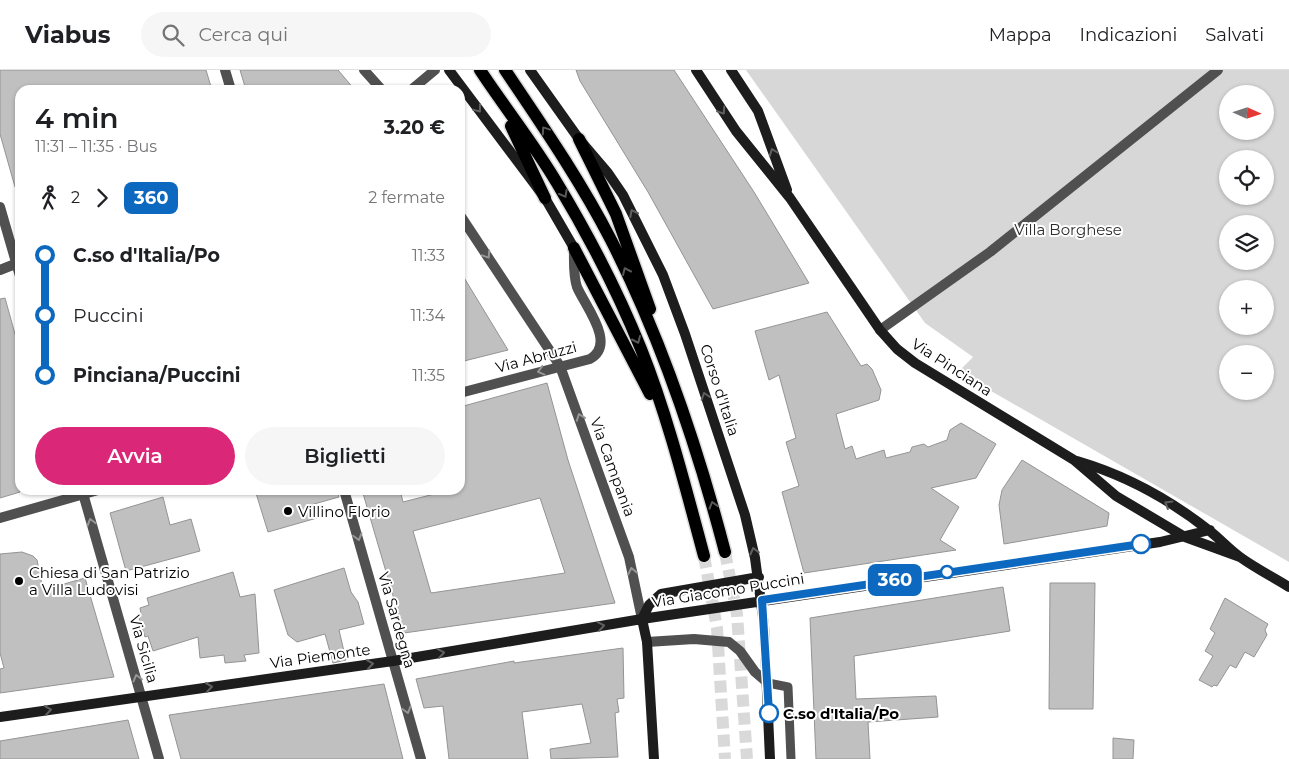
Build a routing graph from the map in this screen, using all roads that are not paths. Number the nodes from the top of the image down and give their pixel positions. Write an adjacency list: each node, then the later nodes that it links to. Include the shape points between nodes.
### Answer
1 (225, 70): 11 (street)
2 (364, 70): 12 (street)
3 (435, 70): 13 (street)
4 (449, 70): 14 (street, one-way to 14)
5 (480, 70): 16 (main road)
6 (504, 70): 27 (main road, one-way to 6, via 610,238 580,184)
7 (530, 70): 17 (street, Corso d'Italia)
8 (696, 70): 19 (street, Via Pinciana, one-way to 19, via 736,131)
9 (731, 70): 19 (street, Via Pinciana, one-way to 9, via 758,112)
10 (1218, 70): 26 (street, via 990,252)
11 (230, 85)
12 (378, 85)
13 (417, 85)
14 (460, 85)
15 (465, 91): 18 (street, one-way to 18)
16 (497, 96): 18 (main road); 30 (main road, one-way to 30, via 546,166 593,247 641,349)
17 (579, 139): 27 (main road, via 624,232 647,298); 41 (street, Corso d'Italia, one-way to 17, via 744,515 663,275 618,186)
18 (545, 198): 22 (street)
19 (790, 198): 26 (street, Via Pinciana)
20 (0, 207): 23 (street)
21 (465, 222): 28 (street, Via Campania, one-way to 28)
22 (574, 248): 28 (street, Via Abruzzi, via 575,279 600,334 600,346 593,357); 30 (main road)
23 (15, 253)
24 (15, 263): 25 (street)
25 (0, 270)
26 (880, 330): 31 (street, Via Pinciana, via 915,363)
27 (657, 341): 38 (main road, one-way to 27, via 702,471)
28 (560, 366): 29 (street, Via Abruzzi, one-way to 29); 44 (street, Via Campania, one-way to 28, via 629,557)
29 (465, 392)
30 (665, 423): 39 (main road)
31 (1074, 460): 36 (street, Via Pinciana, one-way to 31, via 1134,483); 37 (street, Via Pinciana, via 1116,496)
32 (73, 495): 35 (street)
33 (83, 495): 48 (street, Via Sicilia, one-way to 33)
34 (345, 495): 46 (street, Via Sardegna, one-way to 46)
35 (0, 518)
36 (1210, 530): 37 (street, Via Giacomo Puccini); 40 (street, Via Pinciana)
37 (1185, 537): 40 (street, Via Pinciana); 43 (street, Via Giacomo Puccini)
38 (725, 552)
39 (704, 556)
40 (1240, 557): 42 (street, Via Pinciana)
41 (759, 577): 43 (street, Corso d'Italia); 44 (street, Via Giacomo Puccini, via 661,594 649,605)
42 (1289, 587)
43 (762, 600): 44 (street, Via Giacomo Puccini); 47 (street, Corso d'Italia)
44 (642, 619): 45 (street, Via Campania); 46 (street, Via Piemonte, one-way to 44)
45 (647, 642): 47 (street, via 694,639 729,642); 52 (street, Via Campania)
46 (393, 661): 48 (street, Via Piemonte, one-way to 46); 51 (street, Via Sardegna, one-way to 51)
47 (768, 683): 53 (street, Corso d'Italia); 54 (lane, via 788,687)
48 (142, 697): 49 (street, Via Piemonte, one-way to 48); 50 (street, Via Sicilia)
49 (0, 717)
50 (159, 759)
51 (421, 759)
52 (654, 759)
53 (770, 759)
54 (791, 759)

